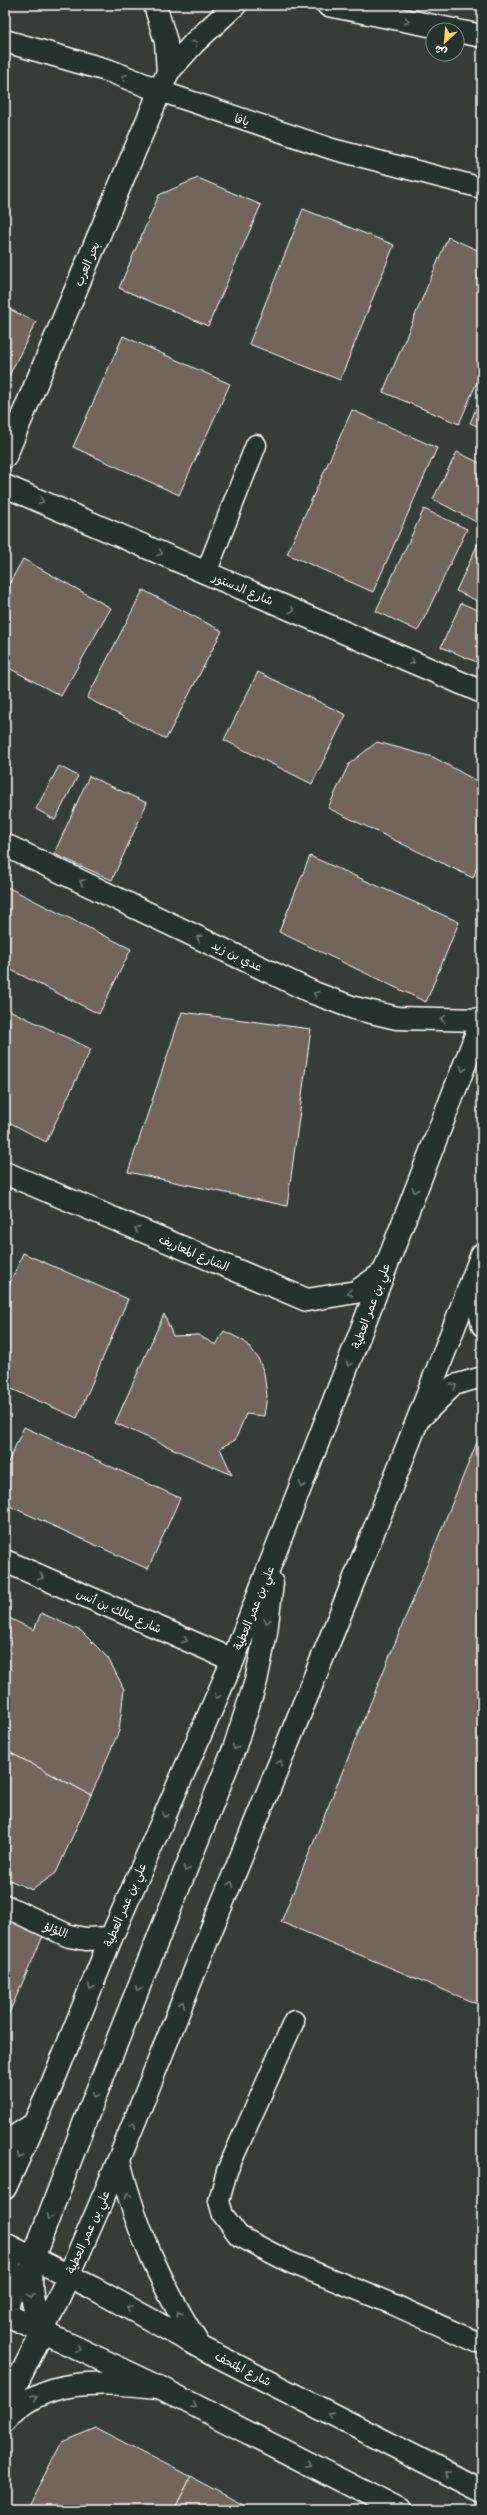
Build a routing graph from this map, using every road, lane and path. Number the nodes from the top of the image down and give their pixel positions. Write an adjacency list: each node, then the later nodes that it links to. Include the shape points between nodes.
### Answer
1 (155, 5): 8 (main road, بحر العرب, via 166,42)
2 (235, 5): 8 (main road, بحر العرب, one-way to 2, via 195,42)
3 (328, 5): 4 (main road, one-way to 4)
4 (425, 24)
5 (465, 33): 6 (main road)
6 (482, 36)
7 (5, 41): 8 (main road, يافا, one-way to 7, via 110,71)
8 (164, 81): 9 (lane, يافا, via 332,149); 11 (main road, بحر العرب)
9 (482, 188)
10 (256, 445): 13 (lane)
11 (5, 457)
12 (5, 486): 13 (main road, شارع الدستور, one-way to 13)
13 (206, 573): 14 (main road, شارع الدستور, one-way to 14)
14 (482, 692)
15 (5, 845): 16 (main road, عدي بن زيد, one-way to 15, via 397,1018 354,1008 314,994)
16 (482, 1020): 19 (main road, علي بن عمر العطية, one-way to 19)
17 (5, 1173): 19 (main road, الشارع المعاريف, one-way to 17, via 356,1292 307,1300)
18 (482, 1254): 20 (main road, علي بن عمر العطية)
19 (383, 1273): 24 (main road, علي بن عمر العطية, one-way to 24)
20 (473, 1277): 21 (lane); 23 (main road, علي بن عمر العطية)
21 (482, 1326)
22 (482, 1377): 23 (lane, one-way to 22, via 454,1385)
23 (417, 1423): 32 (main road, علي بن عمر العطية, one-way to 23)
24 (275, 1555): 26 (main road, علي بن عمر العطية); 36 (main road, one-way to 36, via 266,1632 256,1681 234,1749)
25 (5, 1561): 26 (main road, شارع مالك بن أنس, one-way to 26)
26 (233, 1660): 28 (main road, علي بن عمر العطية, one-way to 28)
27 (5, 1906): 28 (main road, اللؤلؤ, via 69,1936 86,1939)
28 (111, 1938): 30 (main road, علي بن عمر العطية, one-way to 30)
29 (294, 2021): 40 (lane, via 227,2171 219,2200 223,2214 239,2236 289,2262)
30 (34, 2124): 31 (main road); 33 (main road, علي بن عمر العطية, one-way to 33)
31 (5, 2143)
32 (118, 2161): 37 (main road, علي بن عمر العطية); 41 (main road, one-way to 32, via 173,2304 150,2258 132,2210)
33 (5, 2188)
34 (5, 2244): 36 (main road, شارع المتحف)
35 (5, 2256): 38 (main road, via 13,2279 12,2297)
36 (33, 2258): 37 (main road, شارع المتحف); 39 (main road, one-way to 39, via 30,2283 33,2308)
37 (69, 2275): 39 (main road, علي بن عمر العطية); 41 (main road, شارع المتحف, one-way to 37)
38 (5, 2313): 39 (main road)
39 (43, 2332): 42 (main road, one-way to 42); 43 (main road, علي بن عمر العطية)
40 (477, 2342)
41 (200, 2347): 45 (main road, شارع المتحف, one-way to 41)
42 (159, 2387): 44 (main road, one-way to 42, via 30,2399 43,2393 84,2383); 46 (main road, one-way to 46)
43 (5, 2405)
44 (5, 2421)
45 (482, 2491)
46 (399, 2510)

